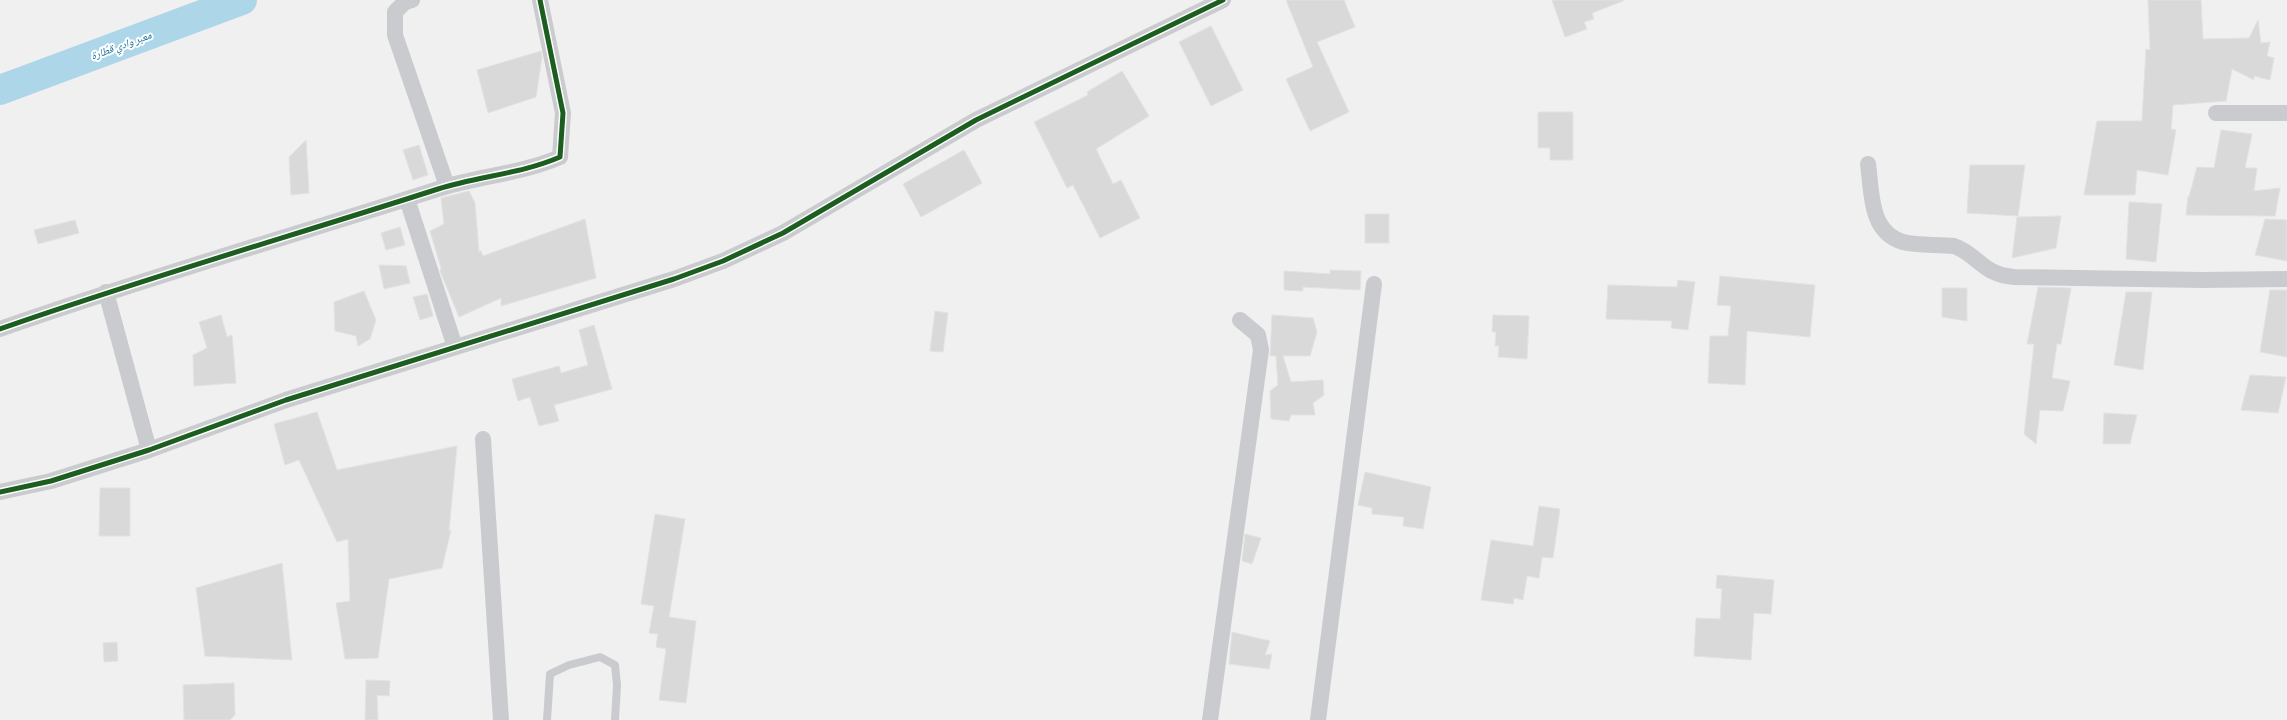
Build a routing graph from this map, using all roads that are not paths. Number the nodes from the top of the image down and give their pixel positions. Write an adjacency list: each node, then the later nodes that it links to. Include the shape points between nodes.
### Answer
1 (412, 0): 7 (street, via 405,2 394,12 396,35)
2 (540, 0): 7 (street, via 563,113 560,157 538,166)
3 (1223, 0): 14 (street, via 976,120 783,233 723,261 674,279)
4 (2216, 113): 5 (street)
5 (2287, 113)
6 (1868, 164): 9 (street, via 1875,214 1885,232 1904,242 1954,246 1967,252 1997,274 2014,277 2194,280)
7 (447, 186): 8 (street)
8 (407, 199): 11 (street); 14 (street)
9 (2287, 278)
10 (1374, 284): 22 (street)
11 (106, 292): 13 (street); 16 (street)
12 (1240, 320): 21 (street, via 1258,335 1261,350)
13 (0, 329)
14 (455, 347): 16 (street, via 286,400)
15 (483, 440): 18 (street)
16 (149, 450): 17 (street, via 51,480)
17 (0, 492)
18 (501, 720)
19 (547, 720): 20 (lane, via 550,674 569,665 600,657 615,665)
20 (615, 720)
21 (1210, 720)
22 (1318, 720)

